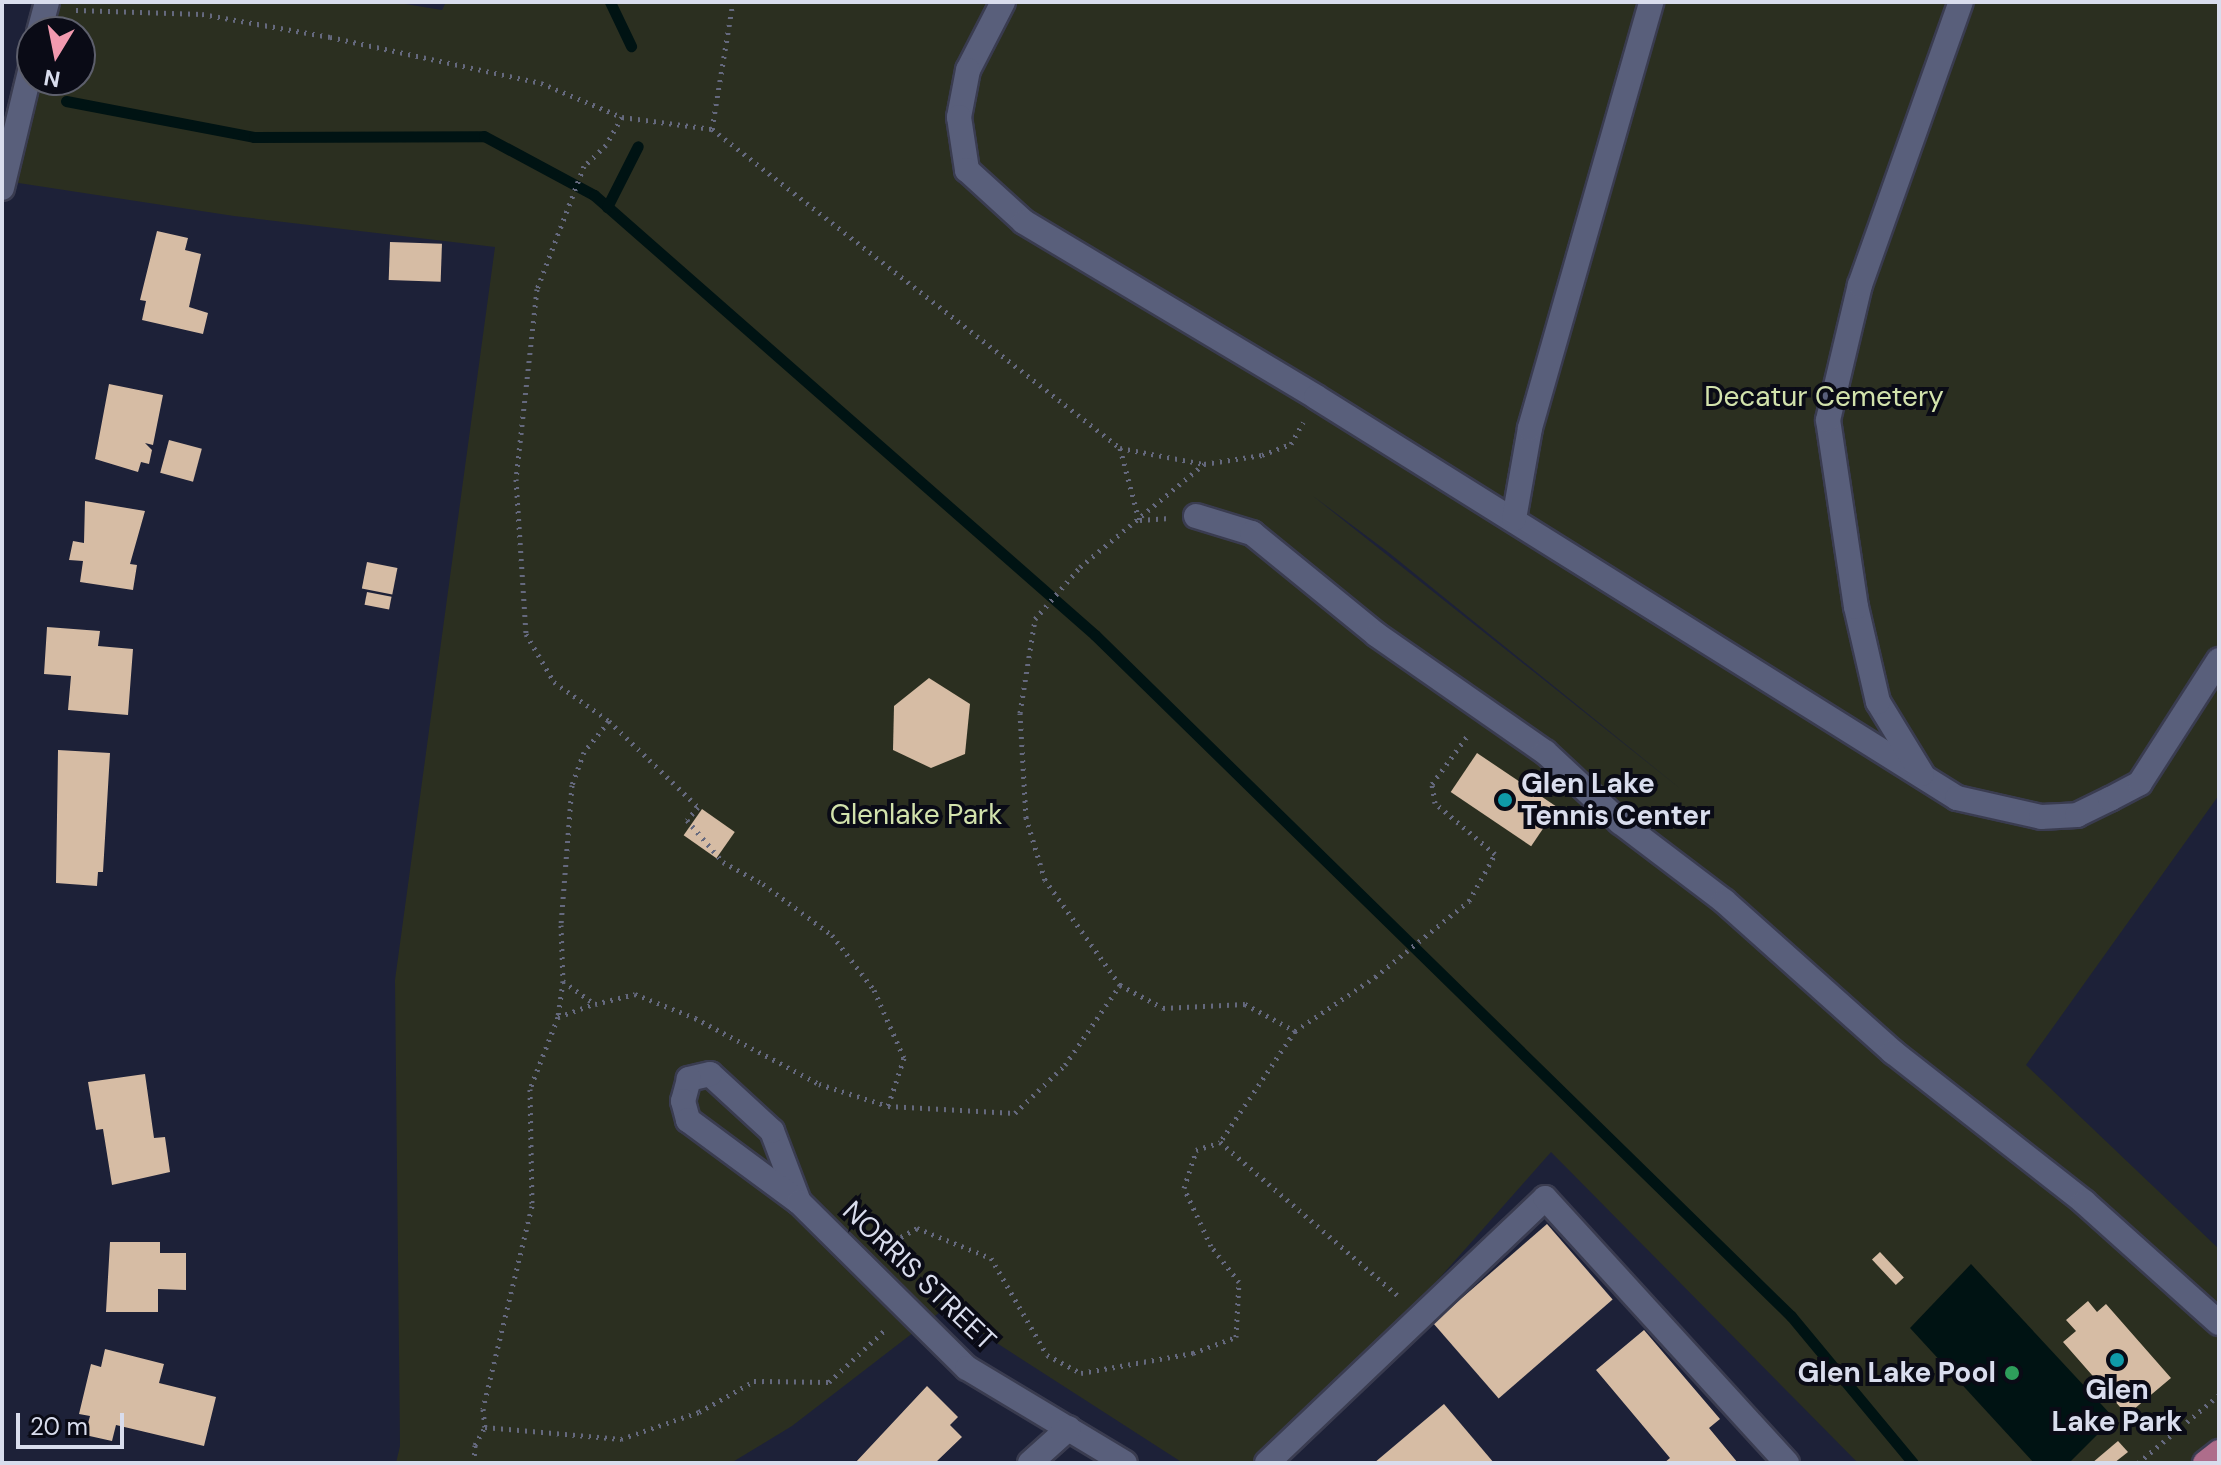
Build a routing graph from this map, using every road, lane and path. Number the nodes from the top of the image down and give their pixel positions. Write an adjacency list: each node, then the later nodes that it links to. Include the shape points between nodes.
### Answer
1 (733, 2): 8 (path)
2 (1003, 2): 10 (street, via 968,70 959,117 967,170 1024,222)
3 (1651, 2): 14 (street, via 1530,428)
4 (1961, 2): 19 (street, via 1860,285 1828,420 1856,607 1878,702)
5 (44, 14): 7 (path, via 202,14 541,83)
6 (24, 96): 9 (street)
7 (622, 117): 8 (path); 18 (path, via 606,145 584,166 537,289 516,479 526,634 554,682)
8 (712, 129): 11 (path, via 892,275 952,312)
9 (2, 188)
10 (1316, 397): 12 (path, via 1291,444); 14 (street)
11 (1120, 448): 12 (path); 15 (path)
12 (1204, 464): 15 (path)
13 (1196, 516): 17 (street, via 1252,533 1377,635)
14 (1514, 519): 19 (street)
15 (1139, 520): 21 (path, via 1080,567 1035,619 1020,713 1026,818 1045,880)
16 (2219, 660): 19 (street, via 2140,783 2077,815 2041,817 1999,810 1957,798)
17 (1487, 712): 24 (path, via 1432,784 1435,803 1495,854 1469,901); 31 (street, via 1545,752 1620,822 1724,901 1893,1052 2084,1202)
18 (609, 721): 20 (path, via 584,752 572,785 561,925); 25 (path, via 698,807 687,820 723,862 832,935 874,990 904,1058)
19 (1925, 780)
20 (563, 981): 22 (path); 23 (path)
21 (1120, 985): 24 (path, via 1163,1008 1245,1004); 25 (path, via 1065,1065 1015,1113)
22 (595, 1004): 23 (path); 25 (path, via 635,994 695,1018 819,1084)
23 (558, 1017): 33 (path, via 530,1089 532,1206 483,1409)
24 (1295, 1031): 26 (path)
25 (888, 1106)
26 (1220, 1142): 28 (path, via 1196,1150 1184,1188 1211,1246 1239,1282 1236,1337 1193,1353 1081,1373 1047,1355 991,1258 954,1240 917,1228 901,1237); 29 (path)
27 (799, 1202): 27 (street, NORRIS STREET, via 772,1131 710,1074 689,1079 683,1101 688,1120); 28 (street, NORRIS STREET)
28 (879, 1281): 30 (street, NORRIS STREET)
29 (1397, 1295)
30 (908, 1310): 33 (path, via 829,1382 754,1381 699,1412 621,1439); 34 (street, NORRIS STREET, via 967,1368)
31 (2219, 1323)
32 (2219, 1395): 41 (path)
33 (485, 1427): 36 (path, via 475,1445)
34 (1069, 1428): 37 (street); 38 (street, NORRIS STREET)
35 (2219, 1452): 42 (main road)
36 (474, 1463)
37 (1030, 1463)
38 (1125, 1463)
39 (1268, 1463): 40 (street, via 1545,1198)
40 (1787, 1463)
41 (2138, 1463)
42 (2205, 1463)

